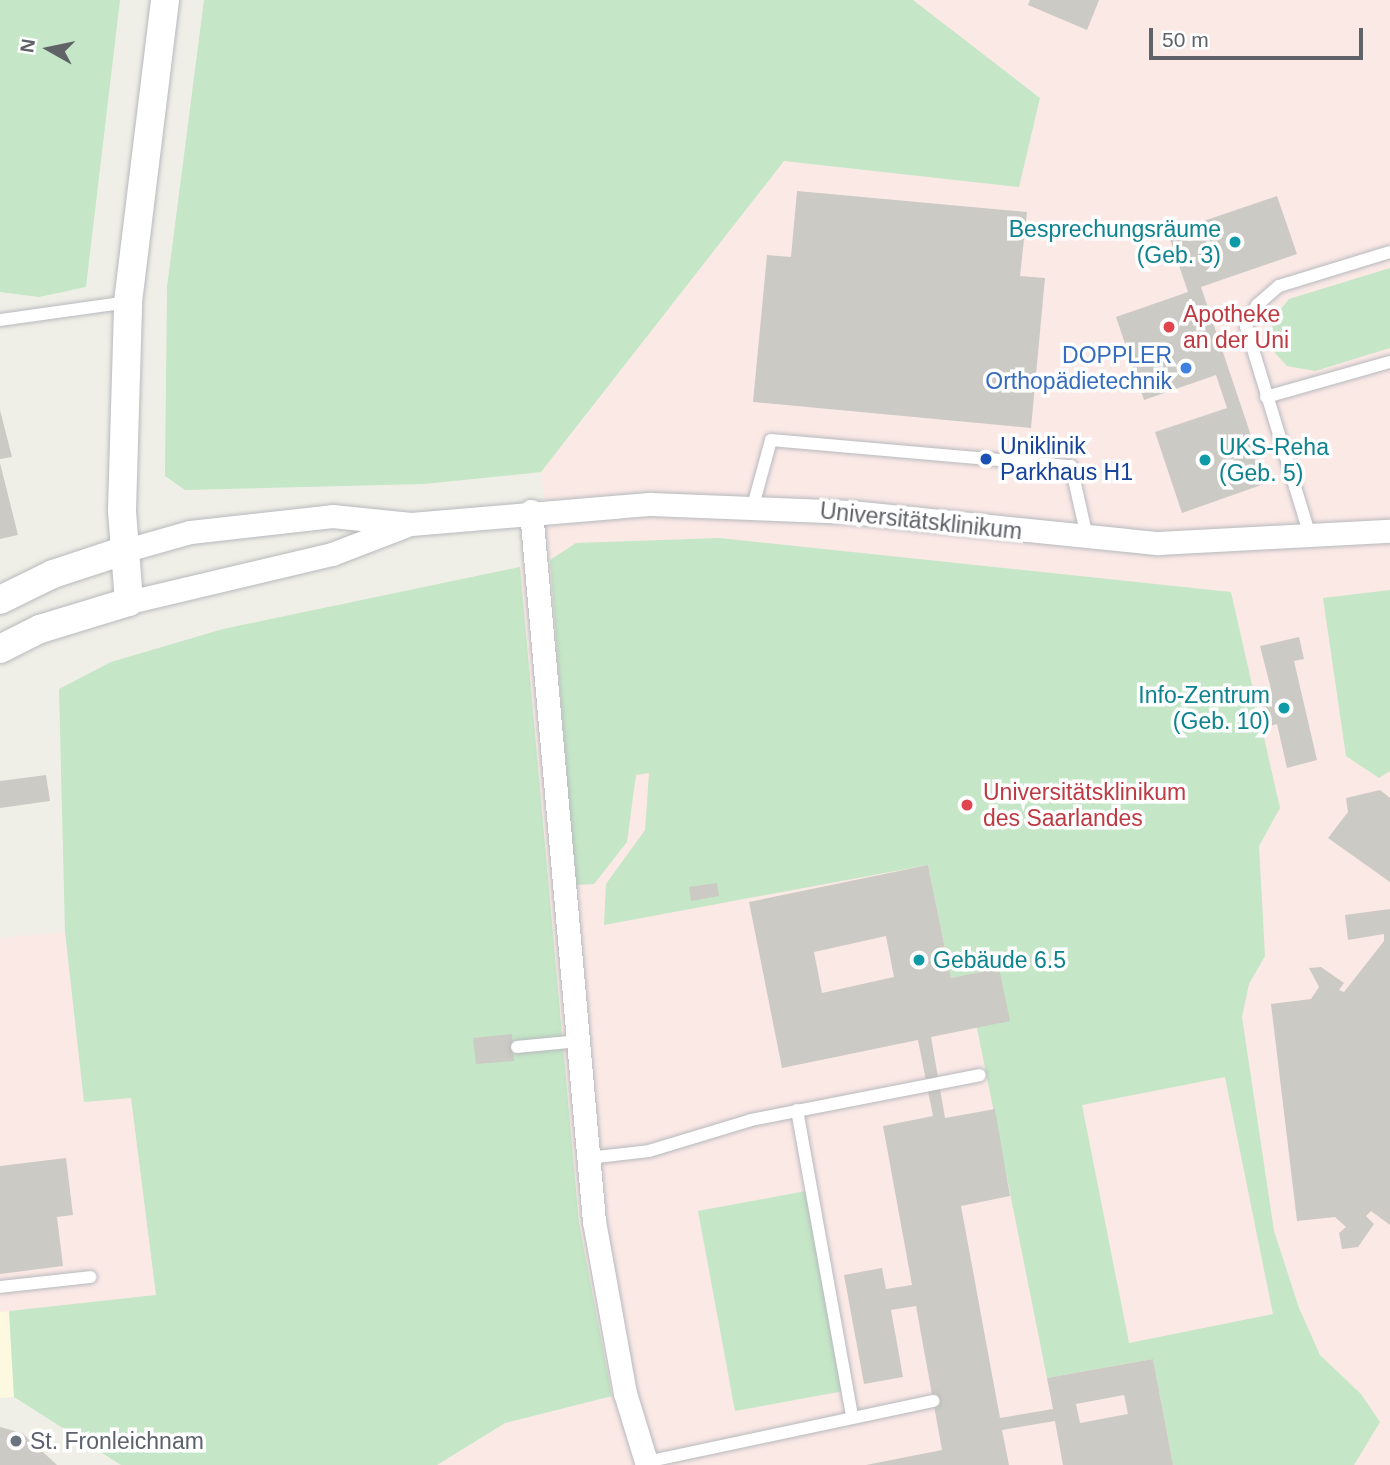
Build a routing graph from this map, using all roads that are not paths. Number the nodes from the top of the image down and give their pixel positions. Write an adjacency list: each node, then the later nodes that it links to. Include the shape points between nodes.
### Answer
1 (165, 0): 3 (street)
2 (1390, 252): 6 (lane, via 1279,286 1257,305 1246,327)
3 (128, 302): 4 (lane); 13 (street)
4 (0, 320)
5 (1390, 362): 6 (lane)
6 (1266, 397): 12 (lane)
7 (753, 506): 8 (street, Universitätsklinikum, via 651,504); 11 (street, Universitätsklinikum); 11 (lane, via 771,440 1071,466)
8 (531, 510): 9 (street, Universitätsklinikum); 17 (street)
9 (411, 524): 13 (street, via 332,516 190,533); 15 (street, via 332,554)
10 (1390, 531): 12 (street, Universitätsklinikum)
11 (1087, 537): 12 (street, Universitätsklinikum, via 1158,544)
12 (1311, 539)
13 (123, 551): 14 (street, via 53,574); 15 (street)
14 (0, 600)
15 (129, 602): 16 (street, via 40,629)
16 (0, 649)
17 (579, 1041): 18 (lane); 21 (street)
18 (517, 1047)
19 (980, 1075): 20 (lane)
20 (797, 1110): 21 (lane, via 649,1151); 25 (lane)
21 (588, 1158): 26 (street, via 611,1331)
22 (90, 1277): 23 (lane)
23 (0, 1287)
24 (934, 1401): 25 (lane)
25 (852, 1417): 26 (lane)
26 (647, 1464)

